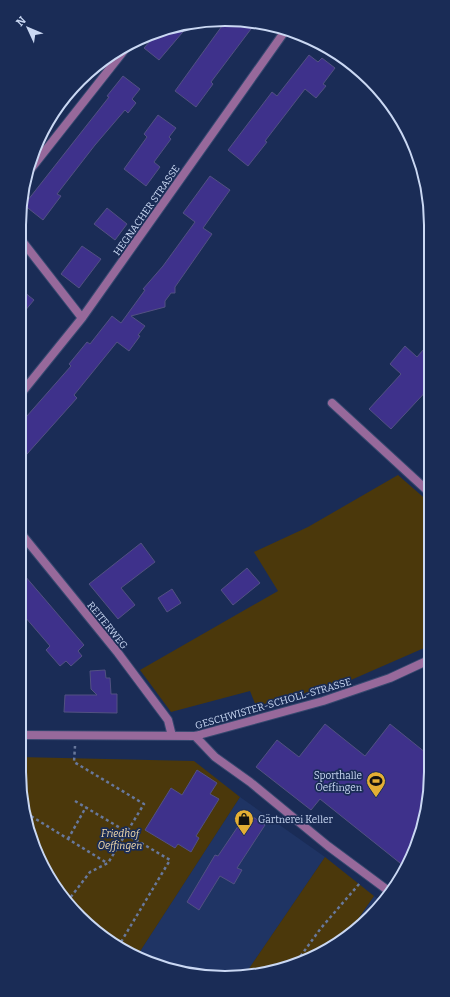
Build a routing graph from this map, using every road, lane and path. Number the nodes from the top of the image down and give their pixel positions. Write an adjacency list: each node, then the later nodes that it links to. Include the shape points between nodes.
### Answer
1 (282, 35): 5 (street, HEGNACHER STRASSE)
2 (119, 57): 3 (street)
3 (37, 161)
4 (26, 246): 5 (street)
5 (82, 318): 6 (street, HEGNACHER STRASSE)
6 (26, 387)
7 (332, 403): 8 (street)
8 (424, 487)
9 (26, 540): 13 (street, REITERWEG, via 118,653 168,720)
10 (424, 662): 14 (street, GESCHWISTER-SCHOLL-STRASSE, via 390,678 323,701)
11 (26, 735): 12 (street, GESCHWISTER-SCHOLL-STRASSE)
12 (75, 736): 13 (street, GESCHWISTER-SCHOLL-STRASSE); 18 (path, via 74,762 144,804)
13 (172, 736): 14 (street, GESCHWISTER-SCHOLL-STRASSE)
14 (195, 736): 21 (street, via 215,757)
15 (75, 801): 16 (path)
16 (86, 807): 18 (path); 19 (path)
17 (31, 816): 19 (path)
18 (126, 833): 20 (path); 24 (path, via 170,860)
19 (68, 839): 20 (path)
20 (108, 863): 23 (path, via 90,872)
21 (366, 874): 22 (street); 25 (path)
22 (386, 889)
23 (71, 897)
24 (121, 942)
25 (301, 956)

